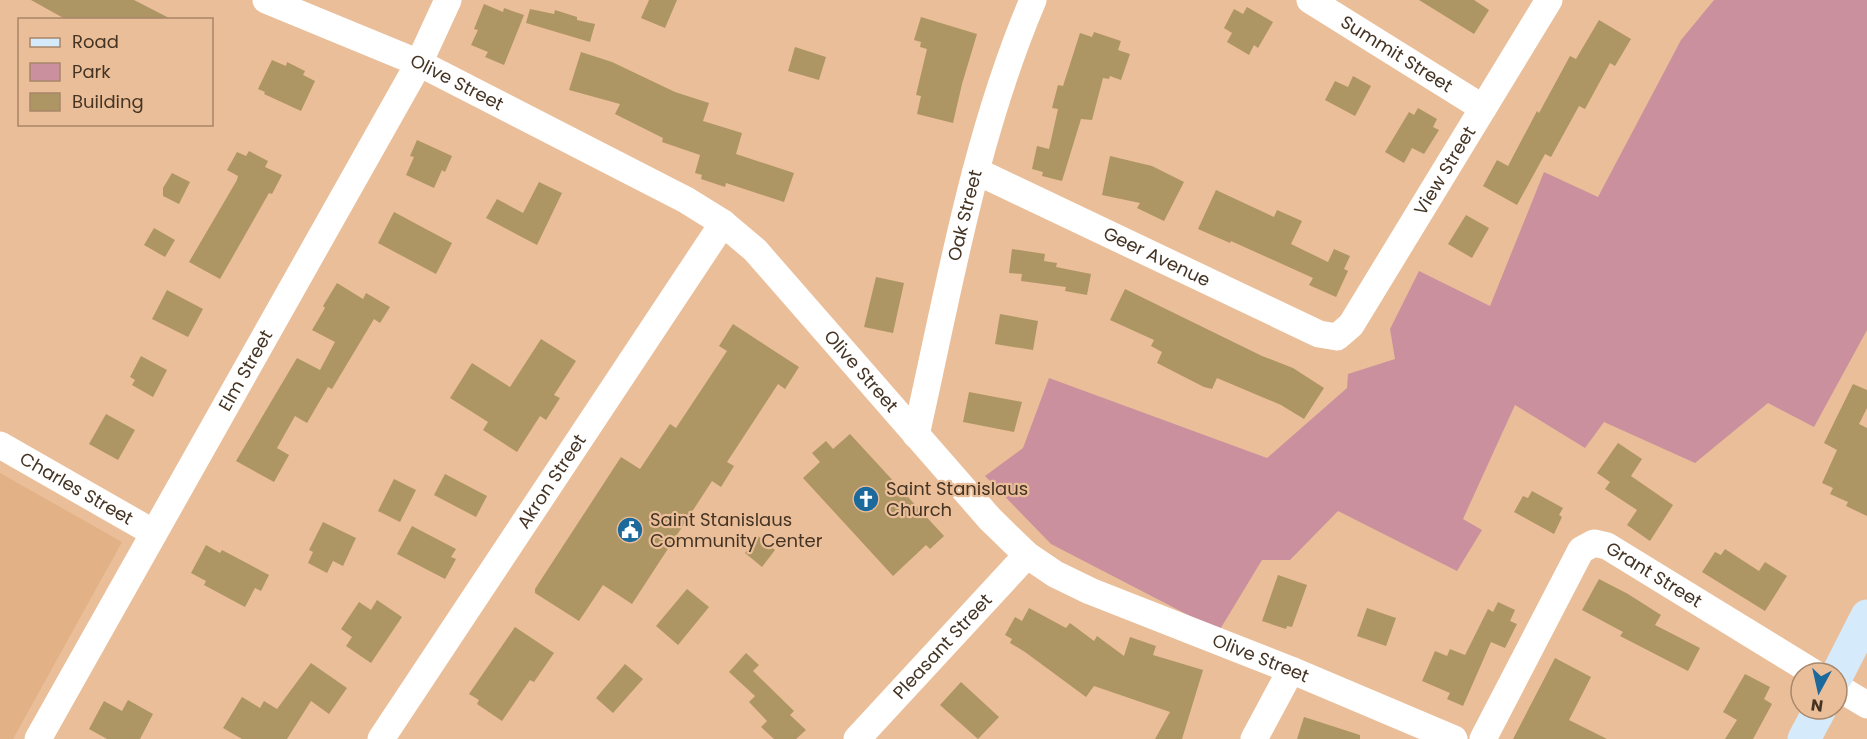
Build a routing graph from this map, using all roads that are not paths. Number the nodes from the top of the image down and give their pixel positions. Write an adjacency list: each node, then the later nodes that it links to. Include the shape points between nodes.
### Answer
1 (266, 0): 6 (street, Olive Street)
2 (448, 0): 6 (street, Elm Street)
3 (1033, 0): 8 (street, Oak Street, via 995,102)
4 (1310, 0): 7 (street, Summit Street)
5 (1549, 0): 7 (street, View Street)
6 (419, 63): 9 (street, Olive Street, via 686,200); 13 (street, Elm Street)
7 (1483, 108): 10 (street, View Street, via 1351,325)
8 (976, 171): 10 (street, Geer Avenue, via 1319,334); 11 (street, Oak Street)
9 (723, 223): 11 (street, Olive Street, via 755,250); 23 (street, Akron Street)
10 (1337, 337)
11 (916, 435): 14 (street, Olive Street)
12 (0, 445): 13 (street, Charles Street)
13 (154, 533): 22 (street, Elm Street)
14 (1027, 555): 18 (street, Olive Street, via 1090,591); 24 (street, Pleasant Street)
15 (1867, 616): 17 (street)
16 (1794, 661): 27 (street, Grant Street, via 1607,546 1594,543 1581,550)
17 (1844, 661)
18 (1291, 670): 25 (street); 26 (street, Olive Street)
19 (1849, 694): 20 (street)
20 (1867, 705)
21 (1814, 721): 28 (street)
22 (38, 739)
23 (381, 739)
24 (857, 739)
25 (1254, 739)
26 (1454, 739)
27 (1483, 739)
28 (1804, 739)

